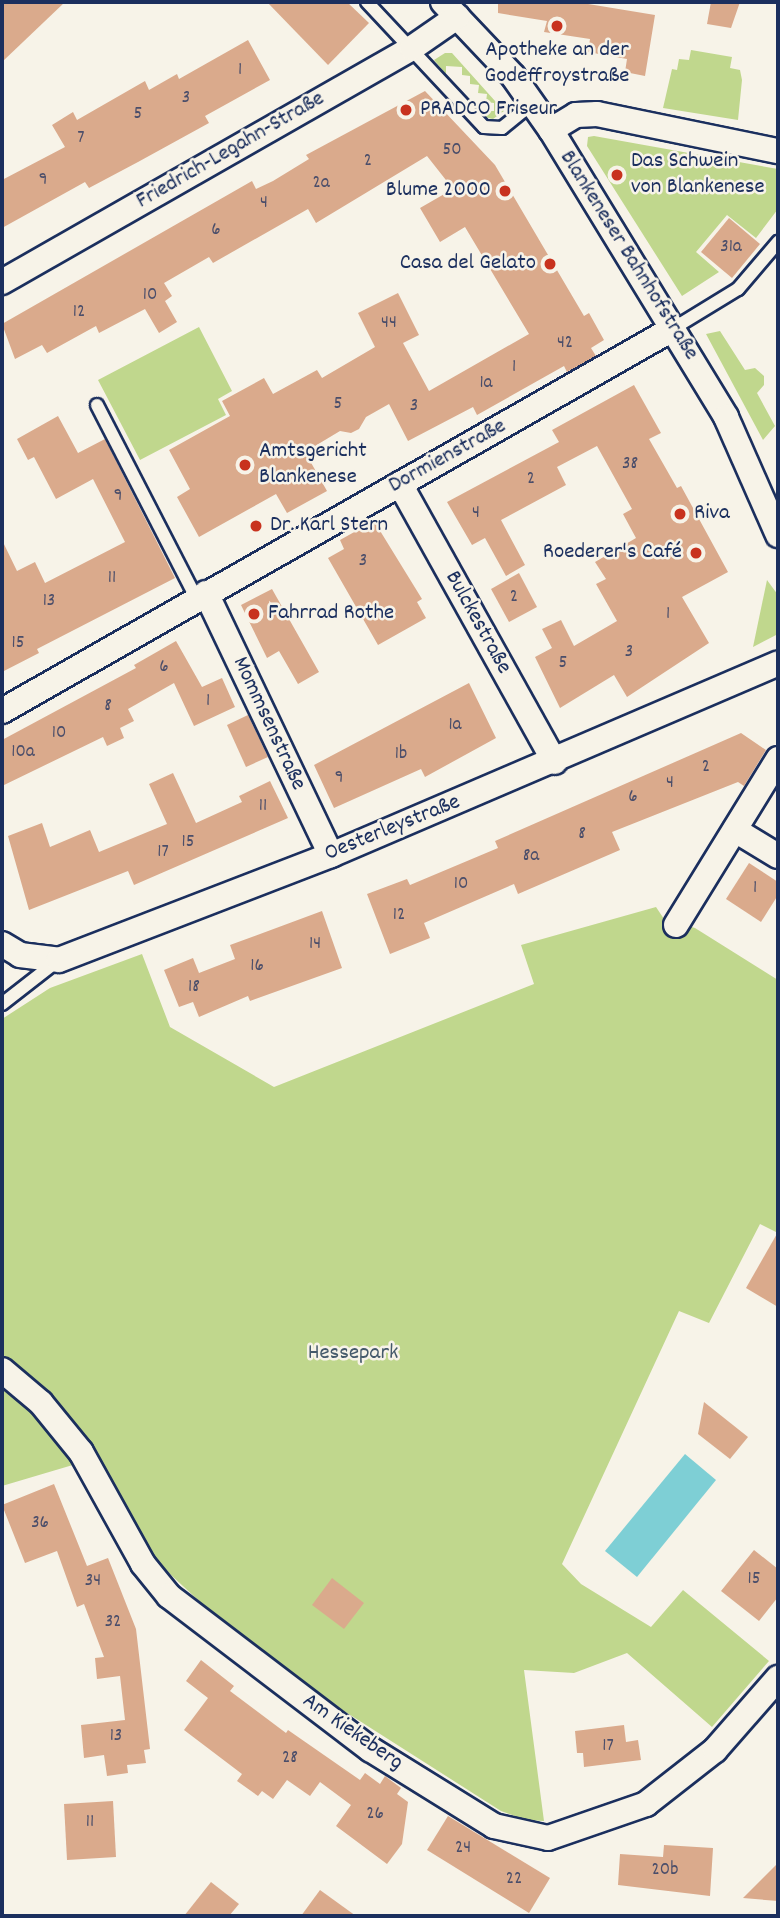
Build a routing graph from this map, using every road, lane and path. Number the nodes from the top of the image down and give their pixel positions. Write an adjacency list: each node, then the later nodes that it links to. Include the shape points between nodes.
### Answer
1 (367, 2): 3 (lane)
2 (450, 9): 3 (street, Friedrich-Legahn-Straße); 4 (street, Blankeneser Bahnhofstraße)
3 (412, 48): 4 (lane, via 484,127 502,128); 8 (street, Friedrich-Legahn-Straße)
4 (533, 103): 5 (street, Blankeneser Bahnhofstraße)
5 (551, 130): 6 (street, via 576,115 597,114); 9 (street, Blankeneser Bahnhofstraße)
6 (776, 152)
7 (778, 242): 9 (lane, via 738,289)
8 (2, 282)
9 (674, 328): 11 (street, Dormienstraße); 12 (street, Blankeneser Bahnhofstraße)
10 (97, 405): 14 (lane)
11 (400, 484): 14 (street, Dormienstraße); 18 (street, Bulckestraße)
12 (773, 509): 13 (street, Blankeneser Bahnhofstraße)
13 (778, 535)
14 (201, 596): 16 (street, Dormienstraße); 20 (street, Mommsenstraße)
15 (778, 663): 18 (street, Oesterleystraße)
16 (2, 710)
17 (778, 759): 19 (street)
18 (555, 762): 20 (street, Oesterleystraße)
19 (735, 830): 21 (street); 22 (street)
20 (331, 855): 24 (street, Oesterleystraße)
21 (778, 856)
22 (676, 925)
23 (2, 944): 24 (street, Oesterleystraße, via 20,955)
24 (59, 960): 25 (lane)
25 (2, 1003)
26 (2, 1370): 27 (street, Am Kiekeberg, via 41,1403 81,1452 143,1564 169,1596 370,1749 494,1825 548,1838 646,1804 715,1749)
27 (777, 1681)

